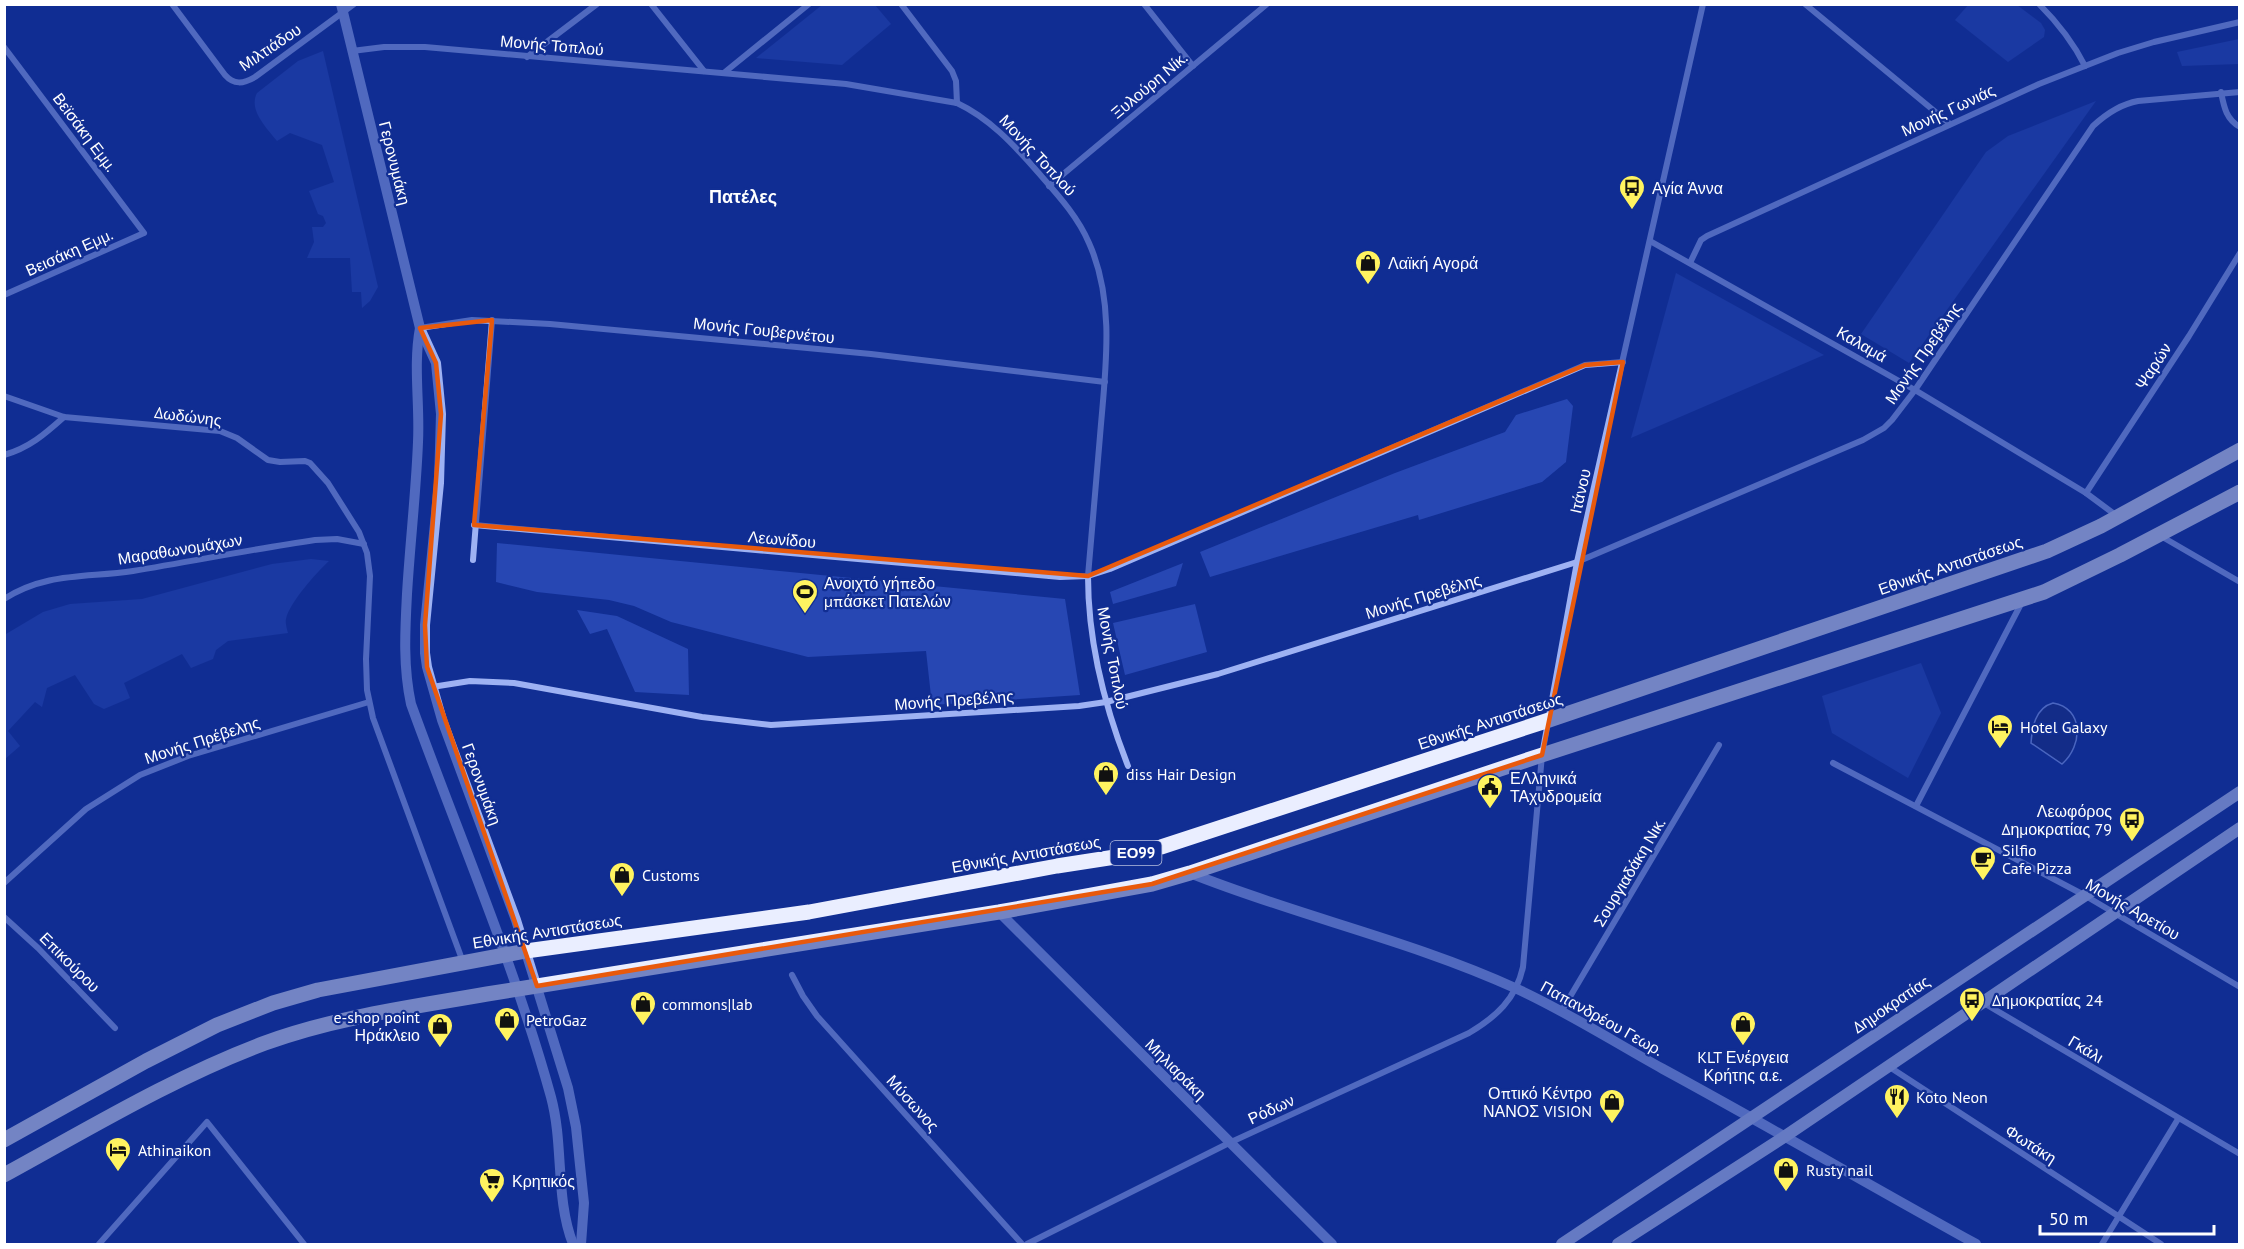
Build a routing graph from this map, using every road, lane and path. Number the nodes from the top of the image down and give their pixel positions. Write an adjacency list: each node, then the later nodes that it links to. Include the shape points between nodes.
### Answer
1 (172, 4): 12 (street, Μιλτιάδου, via 225,75 238,83 255,77)
2 (354, 4): 12 (street)
3 (597, 4): 16 (street)
4 (651, 4): 19 (street)
5 (809, 4): 20 (street)
6 (1144, 4): 17 (street)
7 (1267, 4): 17 (street, Ξυλούρη Νίκ.)
8 (1703, 4): 28 (street, Ιτάνου)
9 (1805, 4): 24 (street)
10 (2039, 4): 18 (street, via 2063,30)
11 (901, 5): 23 (street, via 952,71)
12 (342, 9): 15 (street, Γερονυμάκη)
13 (2240, 22): 18 (street, Μονής Γωνιάς, via 2154,42)
14 (4, 47): 27 (street, Βεϊσάκη Εμμ.)
15 (352, 51): 16 (street, Μονής Τοπλού, via 406,46); 33 (street, Γερονυμάκη)
16 (527, 57): 19 (street, Μονής Τοπλού)
17 (1193, 66): 26 (street, Ξυλούρη Νίκ.)
18 (2085, 66): 24 (street, Μονής Γωνιάς)
19 (704, 71): 20 (street, Μονής Τοπλού)
20 (725, 72): 23 (street, Μονής Τοπλού, via 856,85)
21 (2221, 92): 22 (street, Μονής Πρεβέλης); 25 (street, via 2228,117); 36 (street, Μονής Πρεβέλης, via 2128,103 2093,126)
22 (2240, 92)
23 (957, 103): 26 (street, Μονής Τοπλού, via 991,124)
24 (1950, 124): 30 (street, Μονής Γωνιάς, via 1707,236)
25 (2240, 126)
26 (1049, 186): 35 (street, Μονής Τοπλού, via 1083,229 1098,266 1106,315)
27 (144, 233): 31 (street, Βεισάκη Εμμ.)
28 (1650, 241): 30 (street, Καλαμά); 34 (street, Ιτάνου)
29 (2240, 253): 42 (street, Ψαρών)
30 (1690, 263): 36 (street, Καλαμά)
31 (4, 295)
32 (492, 320): 33 (street, Μονής Γουβερνέτου, via 455,321); 35 (street, Μονής Γουβερνέτου, via 848,352); 44 (street)
33 (420, 328): 53 (street, Γερονυμάκη, via 436,363 441,408 425,640); 71 (street, Γερονυμάκη, via 406,678 411,704)
34 (1623, 362): 48 (street, Ιτάνου); 49 (street, Λεωνίδου, via 1585,365)
35 (1105, 382): 49 (street, Μονής Τοπλού)
36 (1915, 390): 42 (street, Καλαμά); 48 (street, Μονής Πρεβέλης, via 1884,428 1863,440)
37 (4, 396): 38 (street, Δωδώνης)
38 (64, 417): 40 (street, via 29,446); 46 (street, Δωδώνης, via 220,432 237,438 268,460 310,463 328,483)
39 (2240, 450): 43 (main road, Εθνικής Αντιστάσεως / ΕΟ99)
40 (4, 455)
41 (2240, 492): 45 (main road, ΕΟ99)
42 (2086, 493): 43 (street, Καλαμά)
43 (2117, 517): 56 (main road, Εθνικής Αντιστάσεως / ΕΟ99, via 2047,551)
44 (474, 525): 47 (street); 49 (street, Λεωνίδου, via 1060,577)
45 (2158, 535): 50 (street); 52 (main road, ΕΟ99)
46 (364, 544): 51 (street, Μαραθωνομάχων, via 315,540 130,572 64,577 36,584); 54 (street, via 370,576 366,659)
47 (473, 560)
48 (1578, 562): 55 (street, Μονής Πρεβέλης, via 1218,674); 56 (street, Ιτάνου)
49 (1088, 576): 55 (street, Μονής Τοπλού, via 1091,632)
50 (2240, 582)
51 (4, 599)
52 (2024, 599): 58 (main road, ΕΟ99); 62 (street)
53 (432, 687): 55 (street, Μονής Πρεβέλης, via 470,681 514,683 702,717 771,725); 70 (street, Γερονυμάκη)
54 (369, 702): 65 (street, Μονής Πρέβελης, via 188,756 140,775 86,809); 72 (street)
55 (1106, 702): 60 (street, Μονής Τοπλού)
56 (1549, 720): 58 (street, Ιτάνου); 70 (main road, Εθνικής Αντιστάσεως / ΕΟ99, via 1128,855 809,912)
57 (1719, 745): 79 (street, Σουργιαδάκη Νικ.)
58 (1542, 755): 64 (main road, ΕΟ99); 76 (street, Ιτάνου, via 1523,967)
59 (1833, 763): 62 (street, Μονής Αρετίου)
60 (1128, 766)
61 (2240, 792): 66 (main road, Δημοκρατίας)
62 (1916, 806): 66 (street, Μονής Αρετίου)
63 (2240, 828): 68 (main road)
64 (1190, 873): 67 (main road, ΕΟ99, via 1129,889); 76 (street, Παπανδρέου Γεωρ.)
65 (4, 883)
66 (2084, 895): 68 (street, Μονής Αρετίου); 82 (main road, Δημοκρατίας)
67 (999, 912): 74 (main road, ΕΟ99); 86 (street, Μηλιαράκη)
68 (2113, 912): 75 (street, Μονής Αρετίου); 78 (main road)
69 (4, 917): 80 (street, Επικούρου)
70 (526, 951): 71 (main road, Εθνικής Αντιστάσεως / ΕΟ99); 74 (street, Γερονυμάκη)
71 (505, 956): 72 (main road, Εθνικής Αντιστάσεως / ΕΟ99); 77 (street, Γερονυμάκη)
72 (463, 963): 85 (main road, Εθνικής Αντιστάσεως / ΕΟ99, via 318,990 249,1011 146,1061)
73 (792, 975): 94 (street, Μύσωνος, via 817,1016)
74 (537, 986): 77 (main road, ΕΟ99); 93 (street, Γερονυμάκη, via 576,1127 584,1203)
75 (2240, 987)
76 (1516, 988): 79 (street, Παπανδρέου Γεωρ.); 86 (street, Ρόδων, via 1501,1010 1469,1033)
77 (517, 989): 88 (main road, ΕΟ99, via 352,1019 266,1042 177,1082); 92 (street, Γερονυμάκη, via 554,1110 564,1209)
78 (1981, 1002): 81 (main road); 83 (street, Γκάλι)
79 (1561, 1012): 82 (street, Παπανδρέου Γεωρ.)
80 (115, 1028)
81 (1887, 1065): 84 (main road); 89 (street, Φωτάκη)
82 (1751, 1118): 84 (street, Παπανδρέου Γεωρ.); 97 (main road, Δημοκρατίας)
83 (2178, 1119): 87 (street, Γκάλι); 89 (street)
84 (1784, 1137): 98 (main road); 99 (street, Παπανδρέου Γεωρ.)
85 (4, 1140)
86 (1229, 1143): 95 (street, Ρόδων); 96 (street, Μηλιαράκη)
87 (2240, 1154)
88 (4, 1175)
89 (2118, 1218): 100 (street); 101 (street, Φωτάκη)
90 (99, 1245): 91 (street, via 207,1122)
91 (304, 1245)
92 (573, 1245)
93 (580, 1245)
94 (1022, 1245)
95 (1027, 1245)
96 (1332, 1245)
97 (1562, 1245)
98 (1618, 1245)
99 (1976, 1245)
100 (2102, 1245)
101 (2161, 1245)

